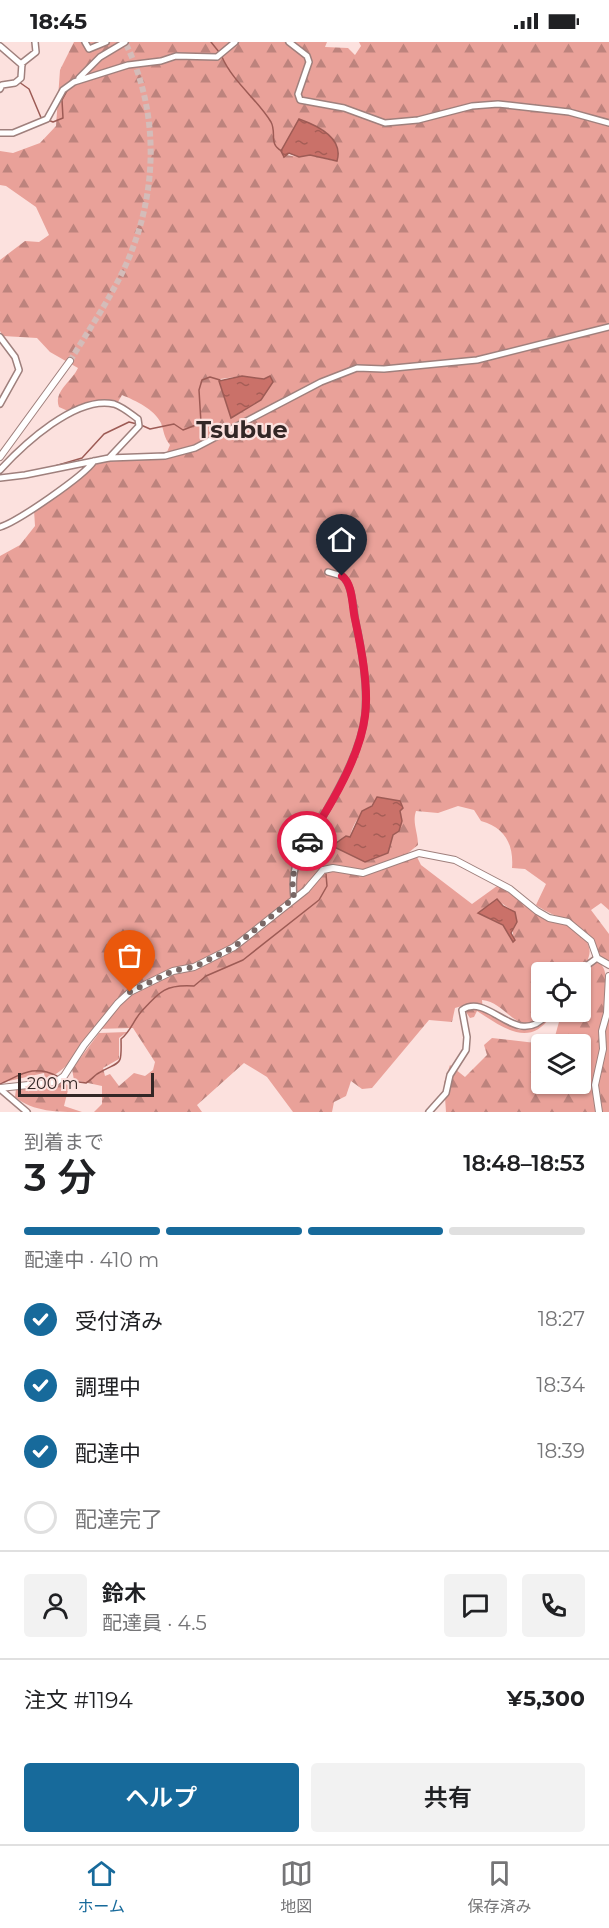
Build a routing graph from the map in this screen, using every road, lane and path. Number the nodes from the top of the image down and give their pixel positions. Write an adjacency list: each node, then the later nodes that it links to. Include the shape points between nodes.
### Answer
1 (35, 42): 8 (street, via 36,51)
2 (85, 42): 3 (street, via 89,49)
3 (106, 42)
4 (125, 42): 9 (street, via 100,57)
5 (235, 42): 9 (street, via 217,57 176,56)
6 (289, 42): 11 (street, via 308,56 298,94 300,100 344,108 376,121 399,123 472,106 512,104 569,112)
7 (0, 46): 8 (street)
8 (22, 65): 10 (street, via 17,82)
9 (76, 81): 12 (street, via 63,90 47,119 13,133)
10 (0, 88)
11 (609, 123)
12 (0, 133)
13 (609, 327): 18 (street, via 477,360 357,368 321,382 195,448 165,456)
14 (0, 337): 16 (street, via 15,357 19,370)
15 (70, 361): 17 (street)
16 (0, 404)
17 (1, 456)
18 (109, 458): 19 (street); 20 (street, via 139,424 138,419 117,405 107,404 50,423)
19 (94, 461): 21 (street); 22 (street, via 20,519)
20 (0, 470)
21 (3, 477)
22 (0, 527)
23 (328, 572): 24 (street, via 342,576 349,588 361,651 365,717 332,800 295,864)
24 (294, 898): 25 (street, via 323,870 363,873 411,855 428,853 467,864 549,918 568,922 591,941); 30 (street, via 234,947 194,967 173,971 123,997 56,1082)
25 (597, 958): 26 (street); 27 (street)
26 (591, 962)
27 (609, 965): 28 (street)
28 (609, 974): 33 (street, via 603,1049 595,1085)
29 (540, 1022): 32 (street, via 520,1026 480,1007 462,1010 466,1050 450,1075 446,1093)
30 (0, 1089): 31 (street)
31 (27, 1112)
32 (429, 1112)
33 (599, 1112)

